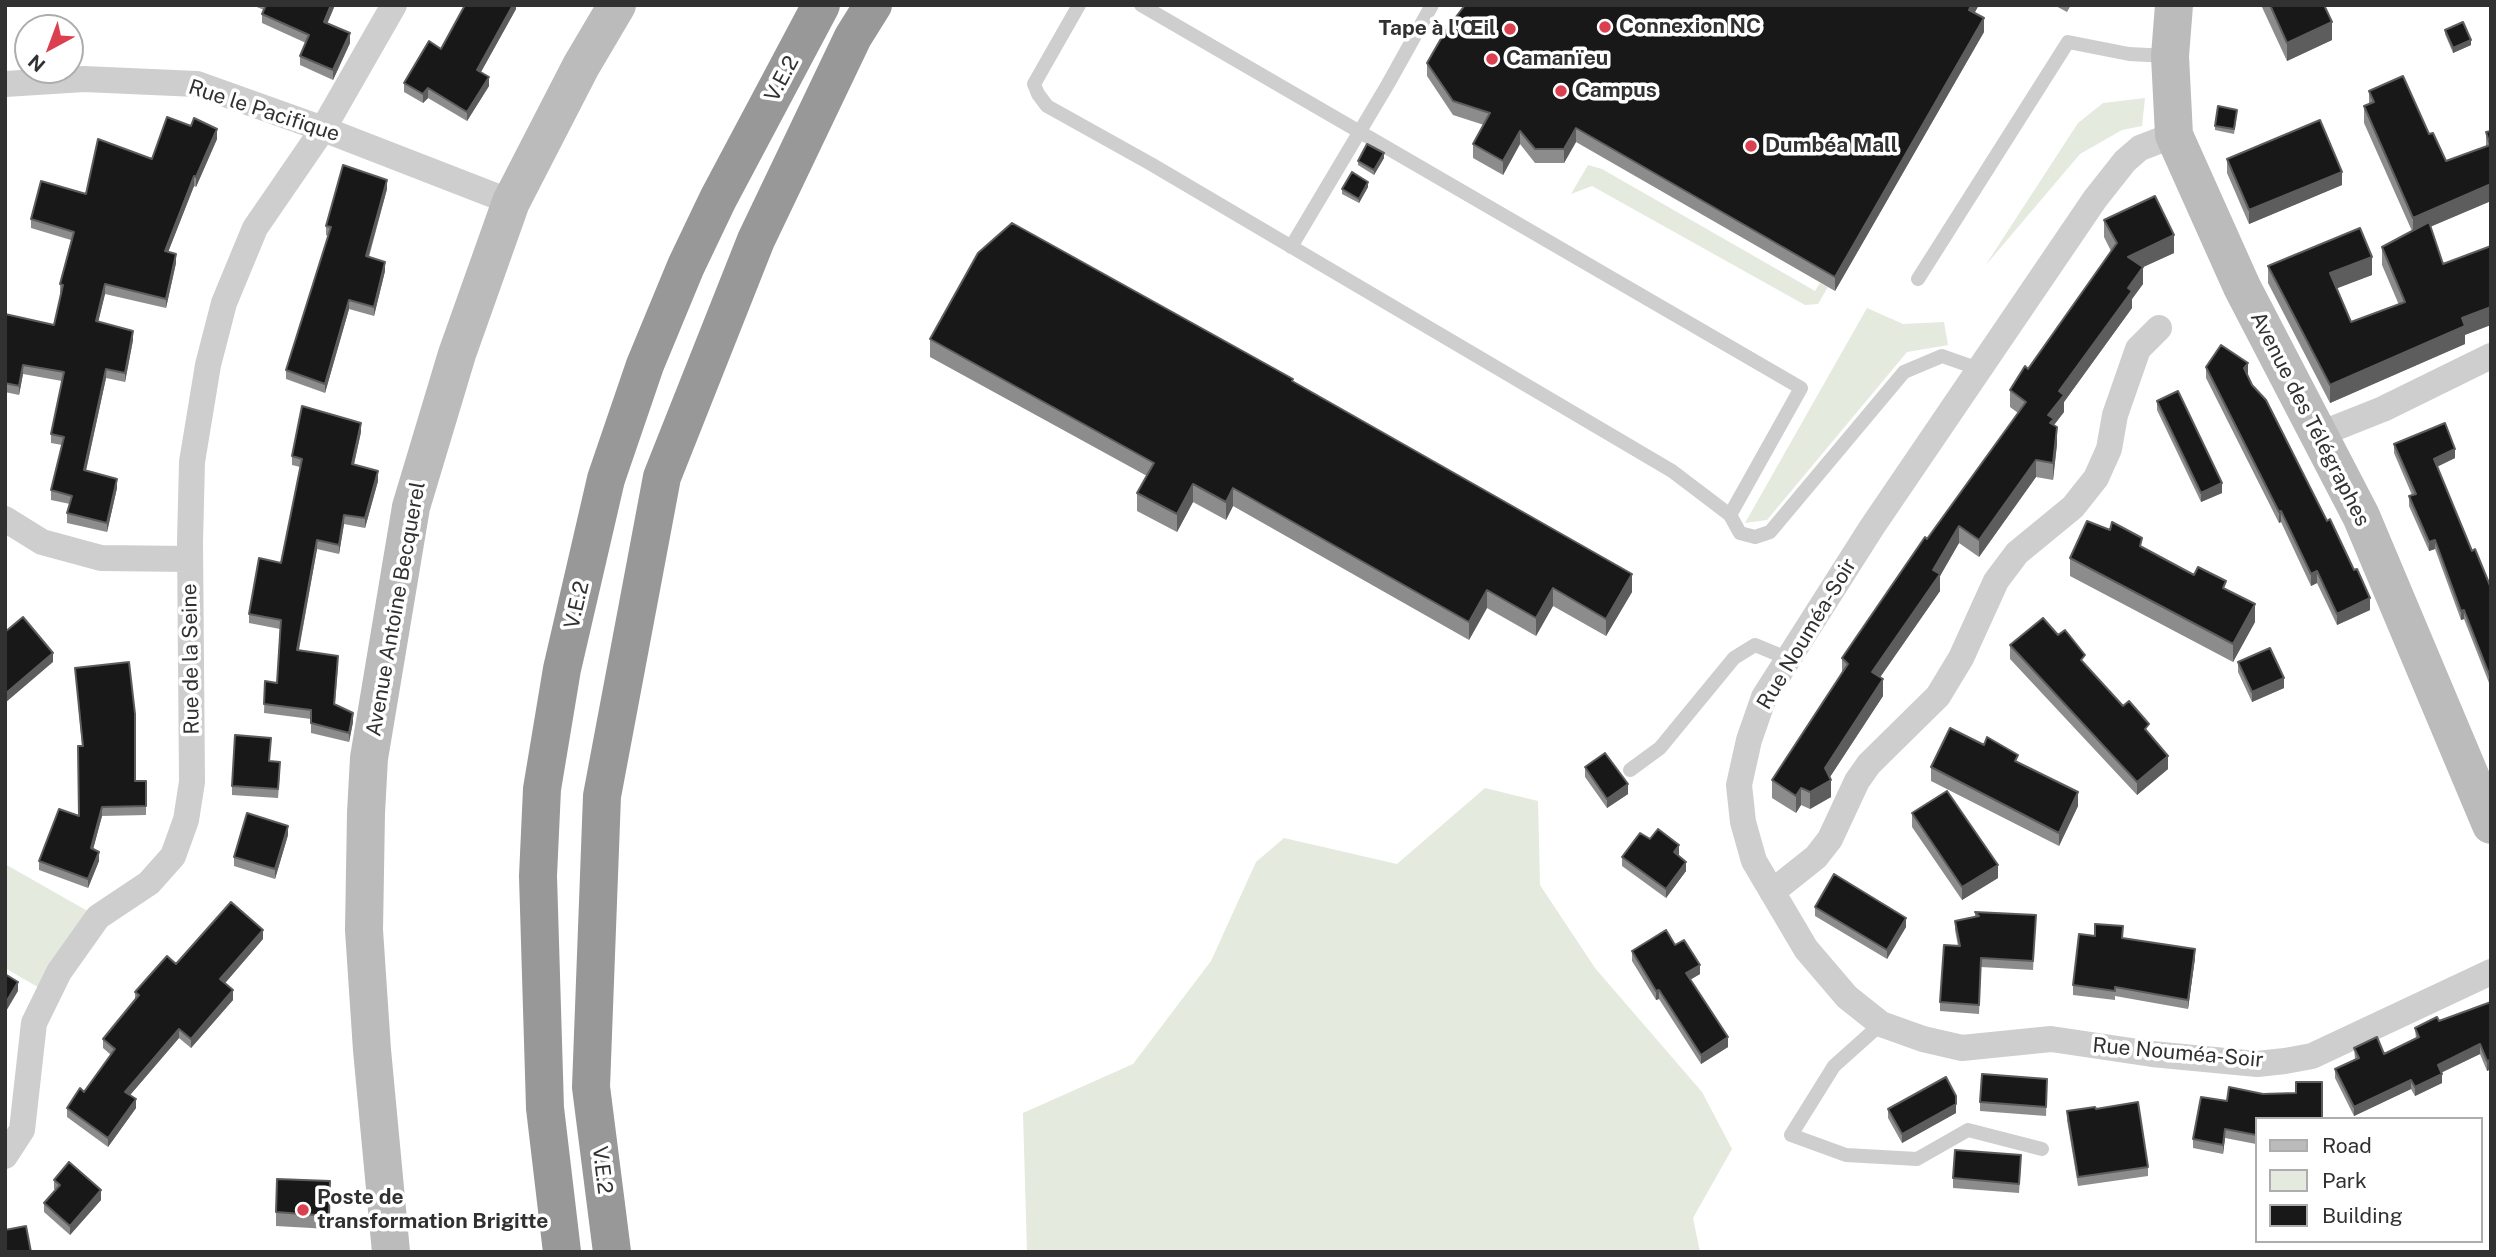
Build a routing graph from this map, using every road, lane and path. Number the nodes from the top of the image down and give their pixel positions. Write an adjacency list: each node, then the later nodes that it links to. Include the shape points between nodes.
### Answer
1 (394, 5): 11 (street, Rue de la Seine)
2 (617, 5): 14 (street, Avenue Antoine Becquerel)
3 (821, 5): 33 (highway, V.E.2, via 691,255 645,365 606,479 562,670 542,789 538,876 545,1108)
4 (873, 5): 34 (highway, V.E.2, via 853,37 757,240 662,477 602,796 591,1087)
5 (1079, 5): 15 (lane, via 1034,84 1047,106)
6 (1141, 5): 12 (lane)
7 (1432, 5): 12 (lane)
8 (2174, 5): 9 (street, Avenue des Télégraphes)
9 (2170, 56): 13 (street, Avenue des Télégraphes); 16 (lane, via 2129,54 2068,42)
10 (5, 84): 11 (street, Rue le Pacifique, via 84,79 197,84)
11 (323, 129): 14 (street, Rue le Pacifique); 23 (street, Rue de la Seine, via 255,228 224,303 192,462)
12 (1360, 131): 15 (lane); 21 (lane, via 1801,388)
13 (2174, 135): 19 (street, Rue Nouméa-Soir, via 2140,148 2125,161); 20 (street, Avenue des Télégraphes, via 2242,287)
14 (511, 202): 32 (street, Avenue Antoine Becquerel, via 457,354 411,507 369,758 364,930)
15 (1291, 247): 21 (lane, via 1672,471)
16 (1918, 279)
17 (2159, 328): 27 (street, via 2138,349 2096,478 2073,507 2017,553 1996,581 1961,659 1938,696 1869,765 1816,857)
18 (2491, 356): 20 (street)
19 (1979, 369): 21 (lane, via 1942,356 1904,372 1770,532 1755,537 1740,533); 24 (street, Rue Nouméa-Soir)
20 (2320, 434): 26 (street, Avenue des Télégraphes, via 2361,516)
21 (1730, 515)
22 (5, 519): 23 (street, via 42,542 101,558)
23 (190, 559): 31 (street, Rue de la Seine, via 192,782 187,820 173,856 149,883 98,917 59,972 34,1023 22,1130)
24 (1789, 659): 25 (lane, via 1755,645 1734,658 1660,748); 27 (street, Rue Nouméa-Soir, via 1765,697 1749,740 1740,785 1743,822 1754,861)
25 (1630, 769)
26 (2491, 825)
27 (1772, 892): 29 (street, Rue Nouméa-Soir, via 1806,949 1847,997)
28 (2491, 972): 29 (street, Rue Nouméa-Soir, via 2312,1056 2257,1064 2051,1040 1962,1048)
29 (1881, 1024): 30 (lane, via 1834,1066 1791,1135 1858,1156 1917,1159 1968,1130)
30 (2042, 1149)
31 (5, 1156)
32 (391, 1252)
33 (562, 1252)
34 (612, 1252)

